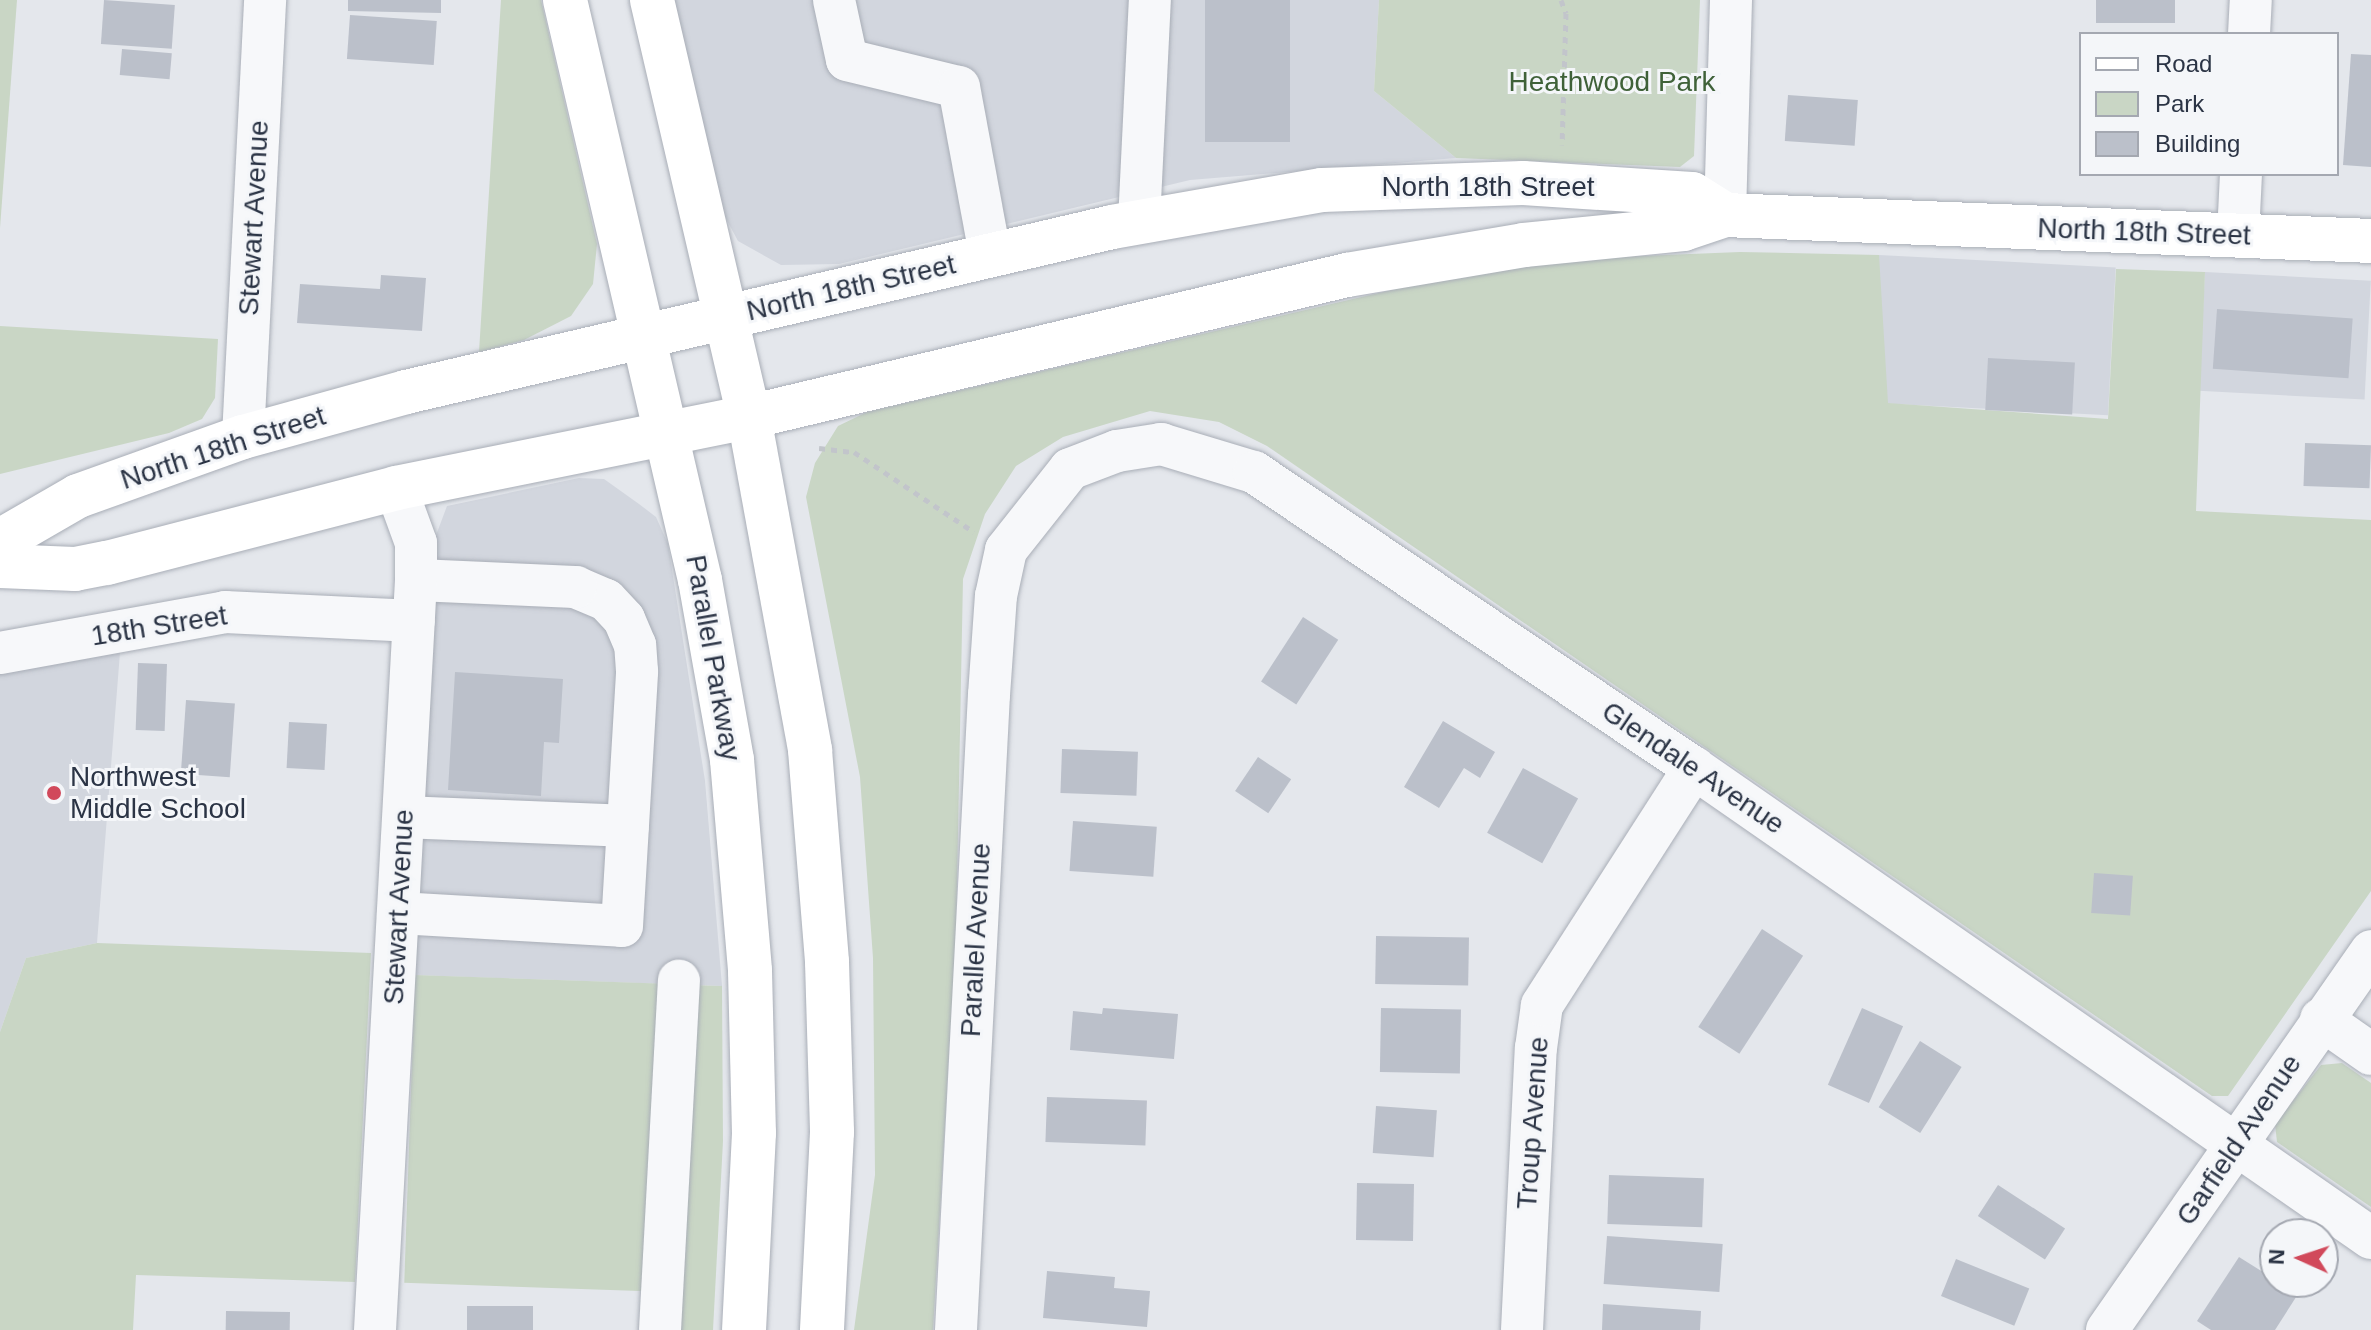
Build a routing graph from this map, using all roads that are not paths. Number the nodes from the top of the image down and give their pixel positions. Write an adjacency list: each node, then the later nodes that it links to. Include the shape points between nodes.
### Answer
1 (265, 0): 19 (street, Stewart Avenue)
2 (565, 0): 16 (main road, Parallel Parkway)
3 (652, 0): 15 (main road)
4 (834, 0): 14 (street, via 847,60 959,87)
5 (1150, 0): 11 (street)
6 (1731, 0): 10 (street)
7 (2251, 0): 8 (street)
8 (2249, 32)
9 (2241, 176): 12 (street)
10 (1725, 215): 11 (main road, North 18th Street, via 1692,194 1523,183 1322,190); 12 (main road, North 18th Street); 17 (main road, North 18th Street, via 1683,229 1524,245 1347,275)
11 (1139, 222): 14 (main road, North 18th Street)
12 (2238, 235): 13 (main road, North 18th Street)
13 (2371, 241)
14 (990, 255): 15 (main road, North 18th Street)
15 (726, 317): 16 (main road, North 18th Street); 17 (main road)
16 (645, 337): 18 (main road, Parallel Parkway); 19 (main road, North 18th Street, via 406,392)
17 (749, 417): 18 (main road, North 18th Street); 40 (main road, via 810,750 826,947 832,1132)
18 (666, 433): 20 (main road, North 18th Street); 39 (main road, Parallel Parkway, via 700,580 732,760 750,971 754,1133)
19 (243, 437): 21 (main road, North 18th Street, via 78,496)
20 (396, 488): 23 (main road, North 18th Street, via 107,563 75,569); 24 (street, Stewart Avenue, via 416,543)
21 (0, 541)
22 (992, 542): 27 (street, Glendale Avenue, via 1070,469 1117,451 1161,444 1213,456 1254,472); 41 (street, Parallel Avenue, via 996,596)
23 (0, 566)
24 (416, 580): 25 (street, Stewart Avenue); 29 (street, via 576,587 606,600 624,619 635,645 637,671)
25 (414, 621): 26 (street, 18th Street, via 225,612); 28 (street, Stewart Avenue)
26 (0, 653)
27 (1694, 768): 35 (street, Glendale Avenue); 42 (street, Troup Avenue, via 1542,1005)
28 (404, 817): 29 (street); 30 (street, Stewart Avenue)
29 (628, 826): 30 (street, via 622,926)
30 (398, 913): 37 (street, Stewart Avenue)
31 (2371, 951): 33 (street, Garfield Avenue)
32 (679, 981): 38 (street)
33 (2321, 1019): 34 (street); 35 (street, Garfield Avenue)
34 (2371, 1054)
35 (2238, 1144): 36 (street, Glendale Avenue); 43 (street, Garfield Avenue)
36 (2371, 1238)
37 (375, 1330)
38 (660, 1330)
39 (744, 1330)
40 (822, 1330)
41 (956, 1330)
42 (1522, 1330)
43 (2107, 1330)

